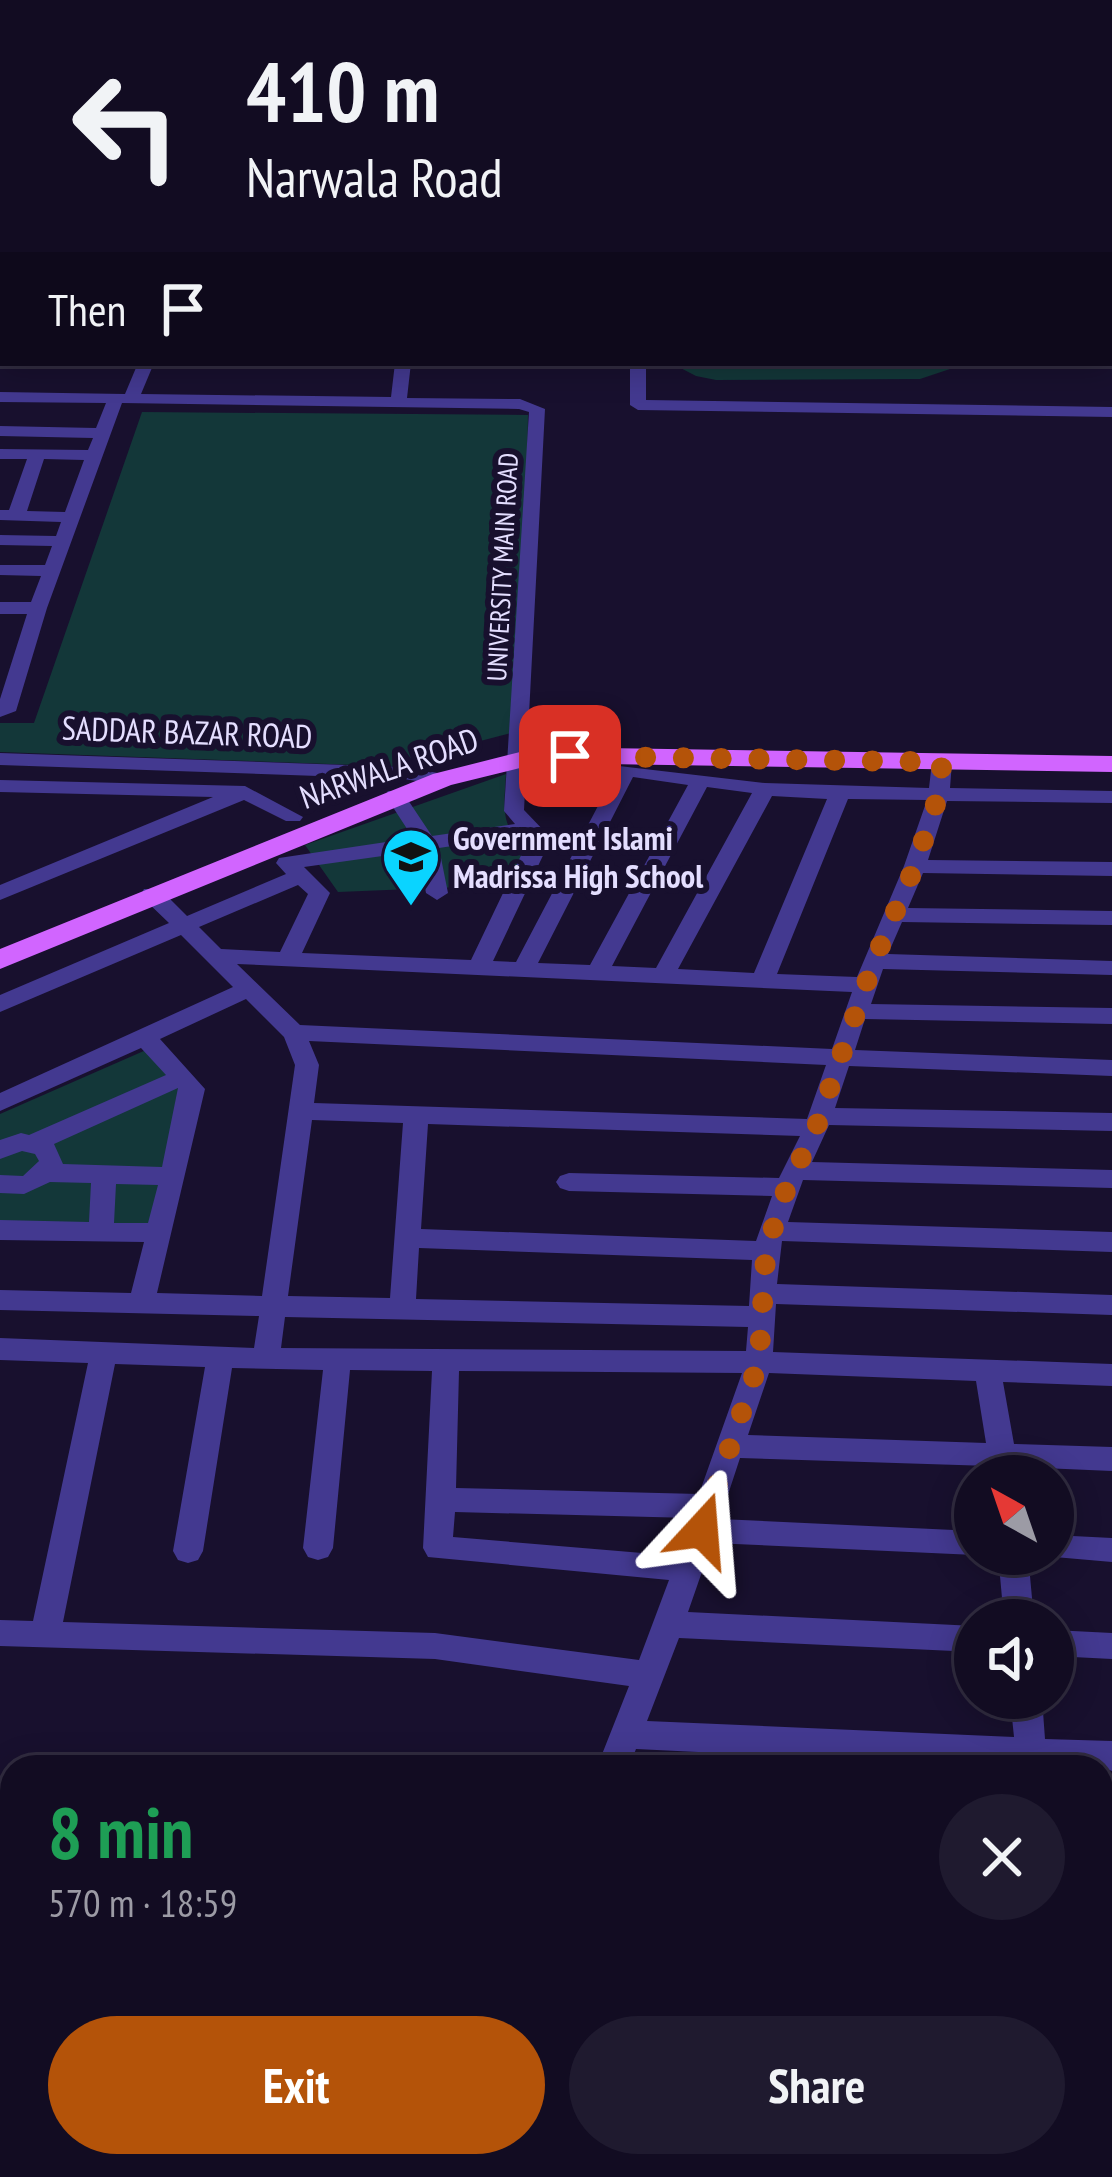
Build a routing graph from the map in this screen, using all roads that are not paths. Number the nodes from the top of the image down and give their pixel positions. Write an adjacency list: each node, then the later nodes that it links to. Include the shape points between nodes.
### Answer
1 (144, 366): 5 (street)
2 (403, 366): 6 (street)
3 (638, 366): 7 (street, via 638,405)
4 (0, 397): 5 (street, UNIVERSITY MAIN ROAD)
5 (123, 400): 6 (street, UNIVERSITY MAIN ROAD); 9 (street)
6 (399, 400): 25 (street, UNIVERSITY MAIN ROAD, via 537,410)
7 (1112, 412)
8 (0, 431): 9 (street)
9 (103, 433): 12 (street)
10 (0, 454): 11 (street)
11 (38, 454): 12 (street); 13 (street)
12 (94, 455): 14 (street)
13 (8, 516): 14 (street)
14 (73, 517): 16 (street)
15 (0, 540): 16 (street)
16 (64, 541): 18 (street)
17 (0, 570): 18 (street)
18 (54, 571): 20 (street)
19 (0, 608): 20 (street)
20 (38, 608): 22 (street)
21 (0, 660): 22 (street)
22 (22, 661): 23 (street)
23 (0, 711)
24 (1112, 746): 25 (main road, NARWALA ROAD, via 560,740)
25 (518, 752): 27 (main road, NARWALA ROAD); 30 (main road, NARWALA ROAD); 30 (main road, NARWALA ROAD, via 442,779); 40 (street, via 514,811)
26 (0, 758): 30 (street, SADDAR BAZAR ROAD)
27 (942, 762): 28 (main road, NARWALA ROAD); 36 (street)
28 (1112, 764)
29 (701, 781): 33 (street); 56 (street, via 626,770); 58 (street)
30 (400, 784): 39 (main road, NARWALA ROAD); 41 (street); 42 (main road, NARWALA ROAD)
31 (0, 787): 32 (street)
32 (41, 788): 34 (street); 38 (street)
33 (765, 789): 35 (street); 59 (street)
34 (244, 792): 39 (street); 45 (street)
35 (840, 794): 36 (street); 60 (street)
36 (939, 794): 37 (street); 43 (street)
37 (1112, 797)
38 (0, 804)
39 (293, 817): 51 (main road, NARWALA ROAD)
40 (532, 828): 41 (street); 55 (street, via 537,845)
41 (428, 845): 42 (street); 47 (street)
42 (285, 862): 46 (main road, NARWALA ROAD); 50 (street); 53 (street, via 319,893)
43 (915, 866): 44 (street); 48 (street)
44 (1112, 869)
45 (0, 893)
46 (152, 893): 50 (street); 54 (main road, NARWALA ROAD)
47 (437, 893)
48 (896, 915): 49 (street); 61 (street)
49 (1112, 918)
50 (183, 926): 52 (street); 63 (street)
51 (0, 939)
52 (214, 956): 53 (street); 62 (street)
53 (288, 959): 55 (street)
54 (0, 960)
55 (480, 965): 56 (street)
56 (524, 968): 58 (street)
57 (1112, 968): 61 (street)
58 (598, 970): 59 (street)
59 (664, 975): 60 (street)
60 (763, 979): 61 (street)
61 (866, 986): 64 (street); 67 (street)
62 (248, 989): 65 (street); 66 (street)
63 (0, 1004)
64 (1112, 1016)
65 (294, 1033): 67 (street); 71 (street, via 307,1065)
66 (145, 1038): 69 (street); 70 (street)
67 (839, 1060): 68 (street); 73 (street)
68 (1112, 1068)
69 (182, 1077): 75 (street); 78 (street, via 193,1089)
70 (5, 1101): 75 (street)
71 (303, 1112): 72 (street); 93 (street)
72 (416, 1115): 73 (street); 86 (street)
73 (818, 1122): 74 (street); 79 (street)
74 (1112, 1123)
75 (15, 1147): 76 (street, via 43,1147 52,1162)
76 (45, 1173): 77 (street); 82 (street, via 18,1187)
77 (104, 1174): 78 (street); 84 (street)
78 (171, 1176): 85 (street)
79 (792, 1179): 80 (street); 81 (street); 87 (street)
80 (1112, 1179)
81 (569, 1182)
82 (0, 1184)
83 (0, 1230): 84 (street)
84 (100, 1232): 85 (street)
85 (157, 1233): 90 (street)
86 (405, 1238): 87 (street); 94 (street)
87 (771, 1241): 88 (street); 92 (street)
88 (1112, 1242)
89 (0, 1300): 90 (street)
90 (142, 1303): 93 (street)
91 (1112, 1305): 92 (street)
92 (763, 1306): 94 (street); 101 (street)
93 (275, 1307): 94 (street); 98 (street)
94 (402, 1310)
95 (0, 1349): 96 (street)
96 (104, 1351): 97 (street); 119 (street)
97 (220, 1356): 98 (street); 115 (street)
98 (266, 1359): 99 (street)
99 (338, 1359): 100 (street); 112 (street)
100 (446, 1361): 101 (street); 109 (street)
101 (759, 1361): 102 (street); 104 (street)
102 (988, 1373): 103 (street); 105 (street)
103 (1112, 1375)
104 (732, 1446): 108 (street); 110 (street)
105 (1003, 1455)
106 (1112, 1459): 107 (street)
107 (1074, 1461)
108 (954, 1462)
109 (441, 1499): 110 (street); 116 (street, via 438,1548)
110 (705, 1518): 111 (street); 116 (street)
111 (954, 1541)
112 (318, 1548)
113 (1074, 1548): 114 (street)
114 (1112, 1550)
115 (188, 1551)
116 (687, 1569): 117 (street)
117 (669, 1624): 120 (street); 123 (street)
118 (0, 1633): 119 (street)
119 (45, 1634): 123 (street, via 435,1646)
120 (954, 1638)
121 (1074, 1644): 122 (street)
122 (1112, 1646)
123 (647, 1675): 125 (street)
124 (1028, 1719): 126 (street)
125 (625, 1734): 127 (street); 128 (street)
126 (1031, 1752): 130 (street); 131 (street)
127 (714, 1753): 129 (street)
128 (617, 1755)
129 (803, 1755)
130 (988, 1755)
131 (1043, 1755)

